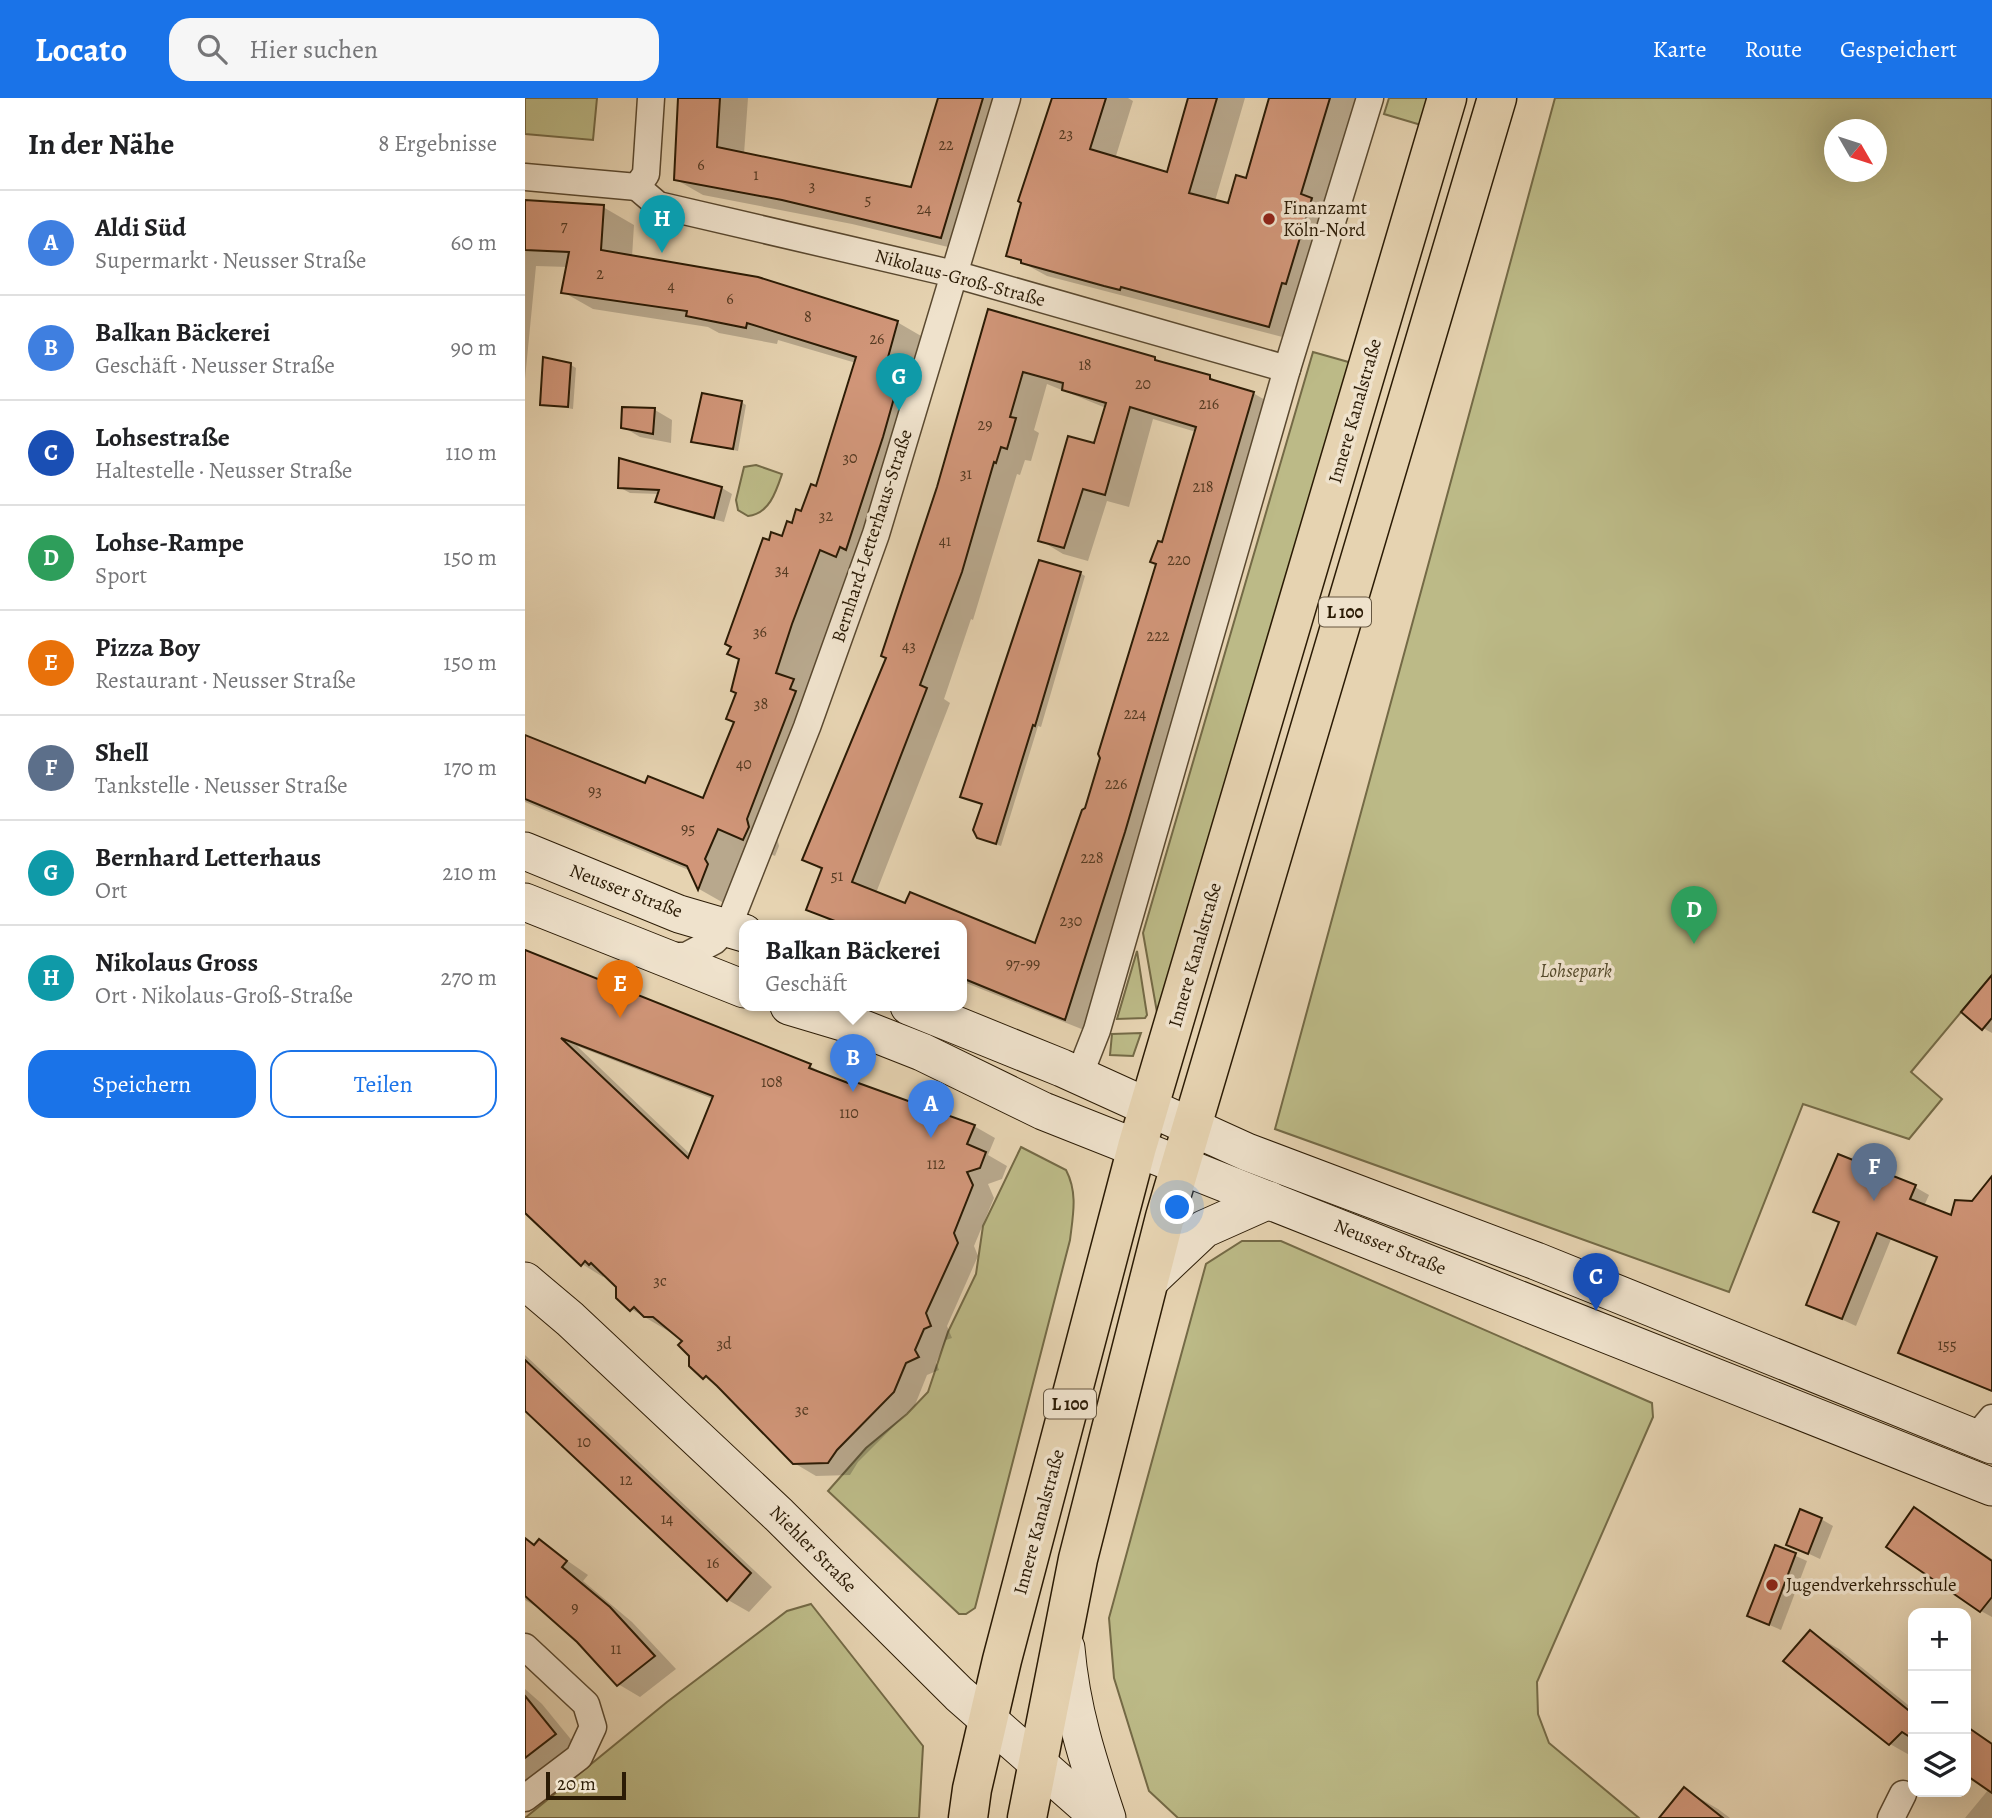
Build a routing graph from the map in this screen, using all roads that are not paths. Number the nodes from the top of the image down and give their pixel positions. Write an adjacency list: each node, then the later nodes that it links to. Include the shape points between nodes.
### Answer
1 (651, 98): 7 (street, via 646,174)
2 (1007, 98): 8 (street, Bernhard-Letterhaus-Straße)
3 (1370, 98): 9 (street)
4 (1447, 98): 19 (main road, Innere Kanalstraße / L 100)
5 (1497, 98): 20 (main road, L 100)
6 (525, 177): 7 (street)
7 (637, 187): 8 (street, Nikolaus-Groß-Straße, via 658,205)
8 (954, 274): 9 (street, Nikolaus-Groß-Straße); 12 (street, Bernhard-Letterhaus-Straße, via 876,534)
9 (1287, 369): 18 (street, via 1097,1030)
10 (525, 852): 13 (main road, Neusser Straße, via 679,914)
11 (525, 901): 14 (main road)
12 (739, 920)
13 (736, 930): 14 (street, via 686,956)
14 (662, 956): 15 (main road)
15 (739, 987)
16 (806, 1011): 21 (main road, Neusser Straße, via 922,1052 1043,1111)
17 (921, 1011): 18 (main road, Neusser Straße)
18 (1079, 1076): 19 (main road, Neusser Straße)
19 (1150, 1107): 20 (main road, Neusser Straße); 21 (main road, Innere Kanalstraße / L 100)
20 (1194, 1126): 22 (main road, L 100); 24 (main road, Neusser Straße, via 1247,1152)
21 (1137, 1147): 22 (main road, Neusser Straße); 33 (main road, Innere Kanalstraße / L 100)
22 (1181, 1165): 23 (main road, Neusser Straße); 26 (main road, L 100)
23 (1269, 1199): 26 (main road, via 1204,1229); 27 (main road, Neusser Straße)
24 (1536, 1261): 27 (main road); 28 (main road, Neusser Straße)
25 (525, 1281): 33 (main road, Niehler Straße, via 788,1523)
26 (1149, 1281): 31 (main road, L 100)
27 (1518, 1299): 29 (main road, Neusser Straße)
28 (1987, 1433): 29 (main road)
29 (1934, 1463): 30 (main road, Neusser Straße)
30 (1992, 1487)
31 (1064, 1626): 34 (main road, L 100); 40 (main road, via 1070,1695)
32 (525, 1647): 36 (street, via 586,1704 593,1727 579,1757)
33 (988, 1720): 34 (main road, Niehler Straße); 37 (main road, Innere Kanalstraße / L 100)
34 (1037, 1762): 38 (main road, L 100); 39 (main road, Niehler Straße)
35 (1903, 1794): 41 (street)
36 (525, 1798)
37 (968, 1818)
38 (1027, 1818)
39 (1100, 1818)
40 (1107, 1818)
41 (1891, 1818)

